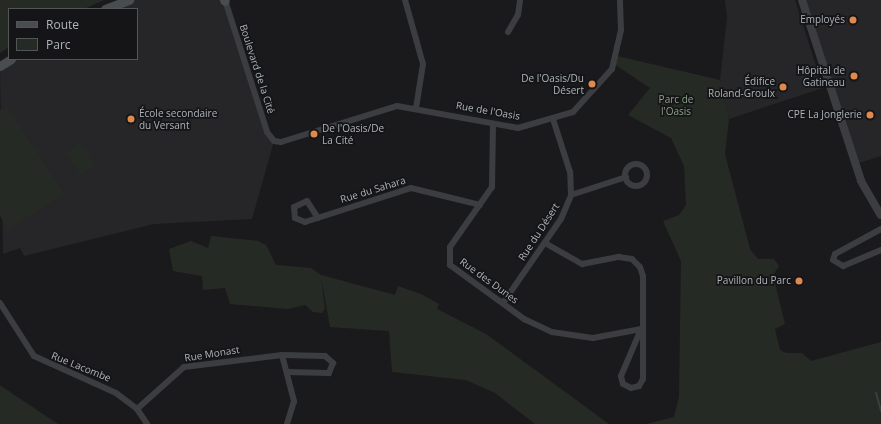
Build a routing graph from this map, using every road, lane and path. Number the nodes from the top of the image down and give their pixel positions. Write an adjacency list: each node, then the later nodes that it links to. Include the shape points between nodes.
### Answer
1 (129, 0): 7 (main road)
2 (225, 0): 14 (street, Boulevard de la Cité, via 267,132)
3 (405, 0): 11 (street, via 424,64)
4 (520, 0): 8 (street, via 518,15)
5 (620, 0): 12 (street, Rue de l'Oasis, via 620,39 609,74 580,107)
6 (802, 0): 18 (street, via 860,177)
7 (109, 8)
8 (508, 32)
9 (9, 60): 10 (main road)
10 (0, 66)
11 (416, 108): 13 (street, Rue de l'Oasis); 14 (street, Rue de l'Oasis, via 390,107 285,142)
12 (553, 119): 13 (street, Rue de l'Oasis, via 518,128); 16 (street, via 570,172)
13 (493, 124): 17 (street, Rue des Dunes, via 494,181)
14 (274, 141)
15 (626, 177): 16 (street)
16 (571, 195): 21 (street, Rue du Désert)
17 (480, 205): 19 (street, Rue du Sahara, via 411,188); 24 (street, Rue des Dunes, via 450,247 448,260 454,269)
18 (881, 215)
19 (318, 218)
20 (881, 229): 22 (street, via 835,254 833,260 843,266)
21 (545, 243): 24 (street, Rue du Désert); 25 (street, via 582,264 619,257 636,263 643,276)
22 (881, 250)
23 (0, 303): 28 (street, Rue Lacombe, via 34,356 106,387)
24 (503, 303): 25 (street, Rue des Dunes, via 533,324 562,335 593,338)
25 (641, 329): 25 (street, via 621,376 623,384 630,388 639,386 643,379)
26 (282, 355): 27 (street); 27 (street, Rue Monast, via 325,356 333,363 329,373); 28 (street, Rue Monast, via 184,367)
27 (287, 372): 30 (street, via 295,407)
28 (136, 409): 29 (street, Rue Lacombe)
29 (147, 424)
30 (287, 424)

